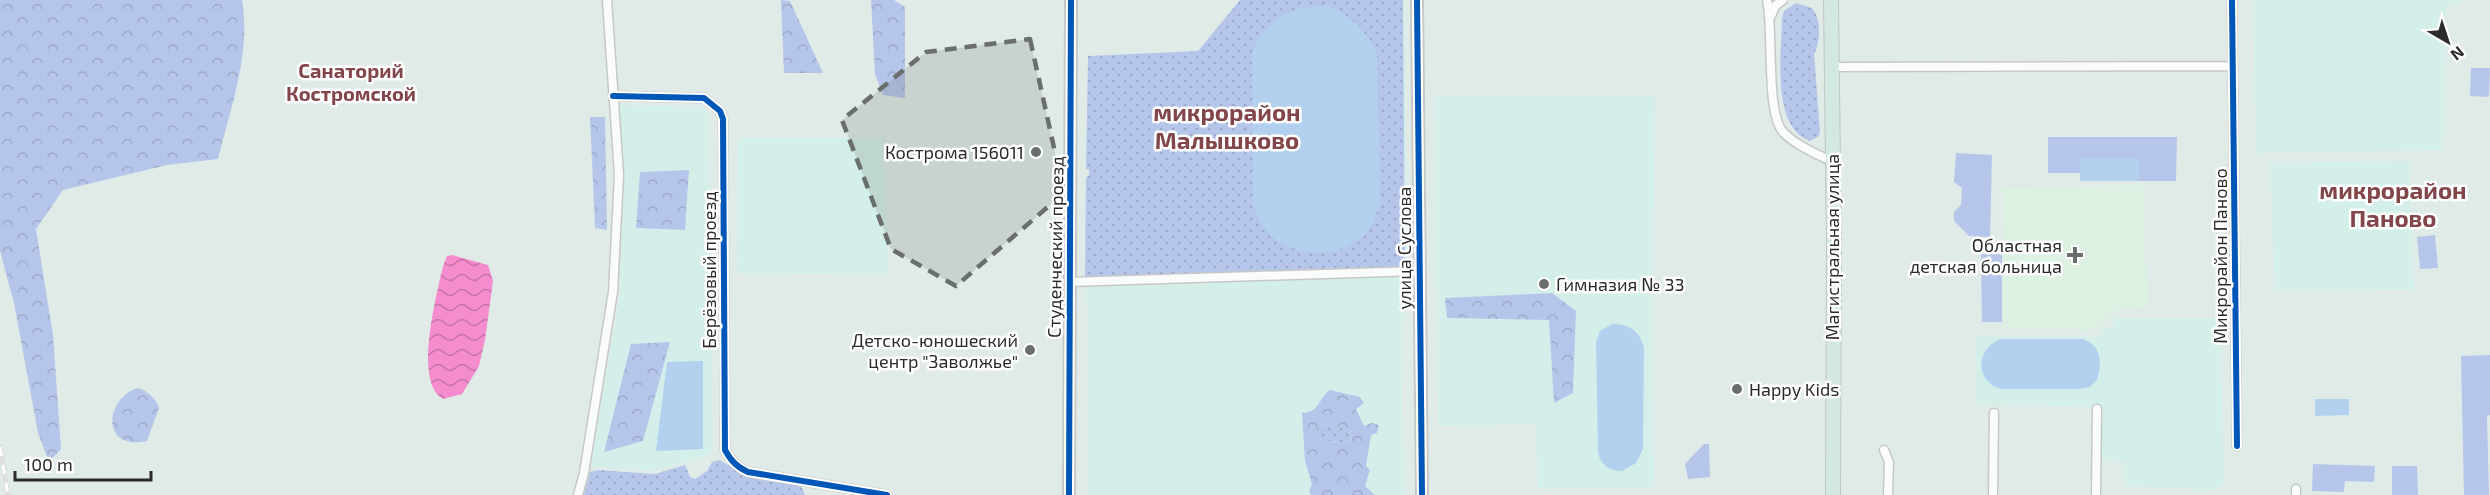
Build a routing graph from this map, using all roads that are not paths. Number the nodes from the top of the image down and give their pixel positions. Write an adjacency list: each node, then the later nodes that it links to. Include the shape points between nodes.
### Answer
1 (607, 0): 11 (street)
2 (1071, 0): 14 (street, Студенческий проезд)
3 (1417, 0): 13 (street, улица Суслова)
4 (1767, 0): 8 (street)
5 (1783, 0): 8 (street)
6 (1831, 0): 10 (highway, Магистральная улица)
7 (2232, 0): 9 (street, Микрорайон Паново)
8 (1771, 16): 12 (street, via 1778,125 1784,134)
9 (2233, 66): 10 (street); 17 (street, Микрорайон Паново)
10 (1832, 67): 12 (highway, Магистральная улица)
11 (613, 96): 19 (street, via 619,175 613,292); 20 (street, Берёзовый проезд, via 704,98 720,111 723,119 725,450 737,467 748,472)
12 (1833, 162): 23 (highway, Магистральная улица)
13 (1419, 271): 14 (street); 22 (street, улица Суслова)
14 (1069, 282): 21 (street, Студенческий проезд)
15 (2097, 409): 26 (street)
16 (1994, 413): 25 (street)
17 (2237, 446)
18 (1884, 450): 24 (street, via 1889,462)
19 (578, 495)
20 (887, 495)
21 (1068, 495)
22 (1422, 495)
23 (1833, 495)
24 (1888, 495)
25 (1993, 495)
26 (2096, 495)

